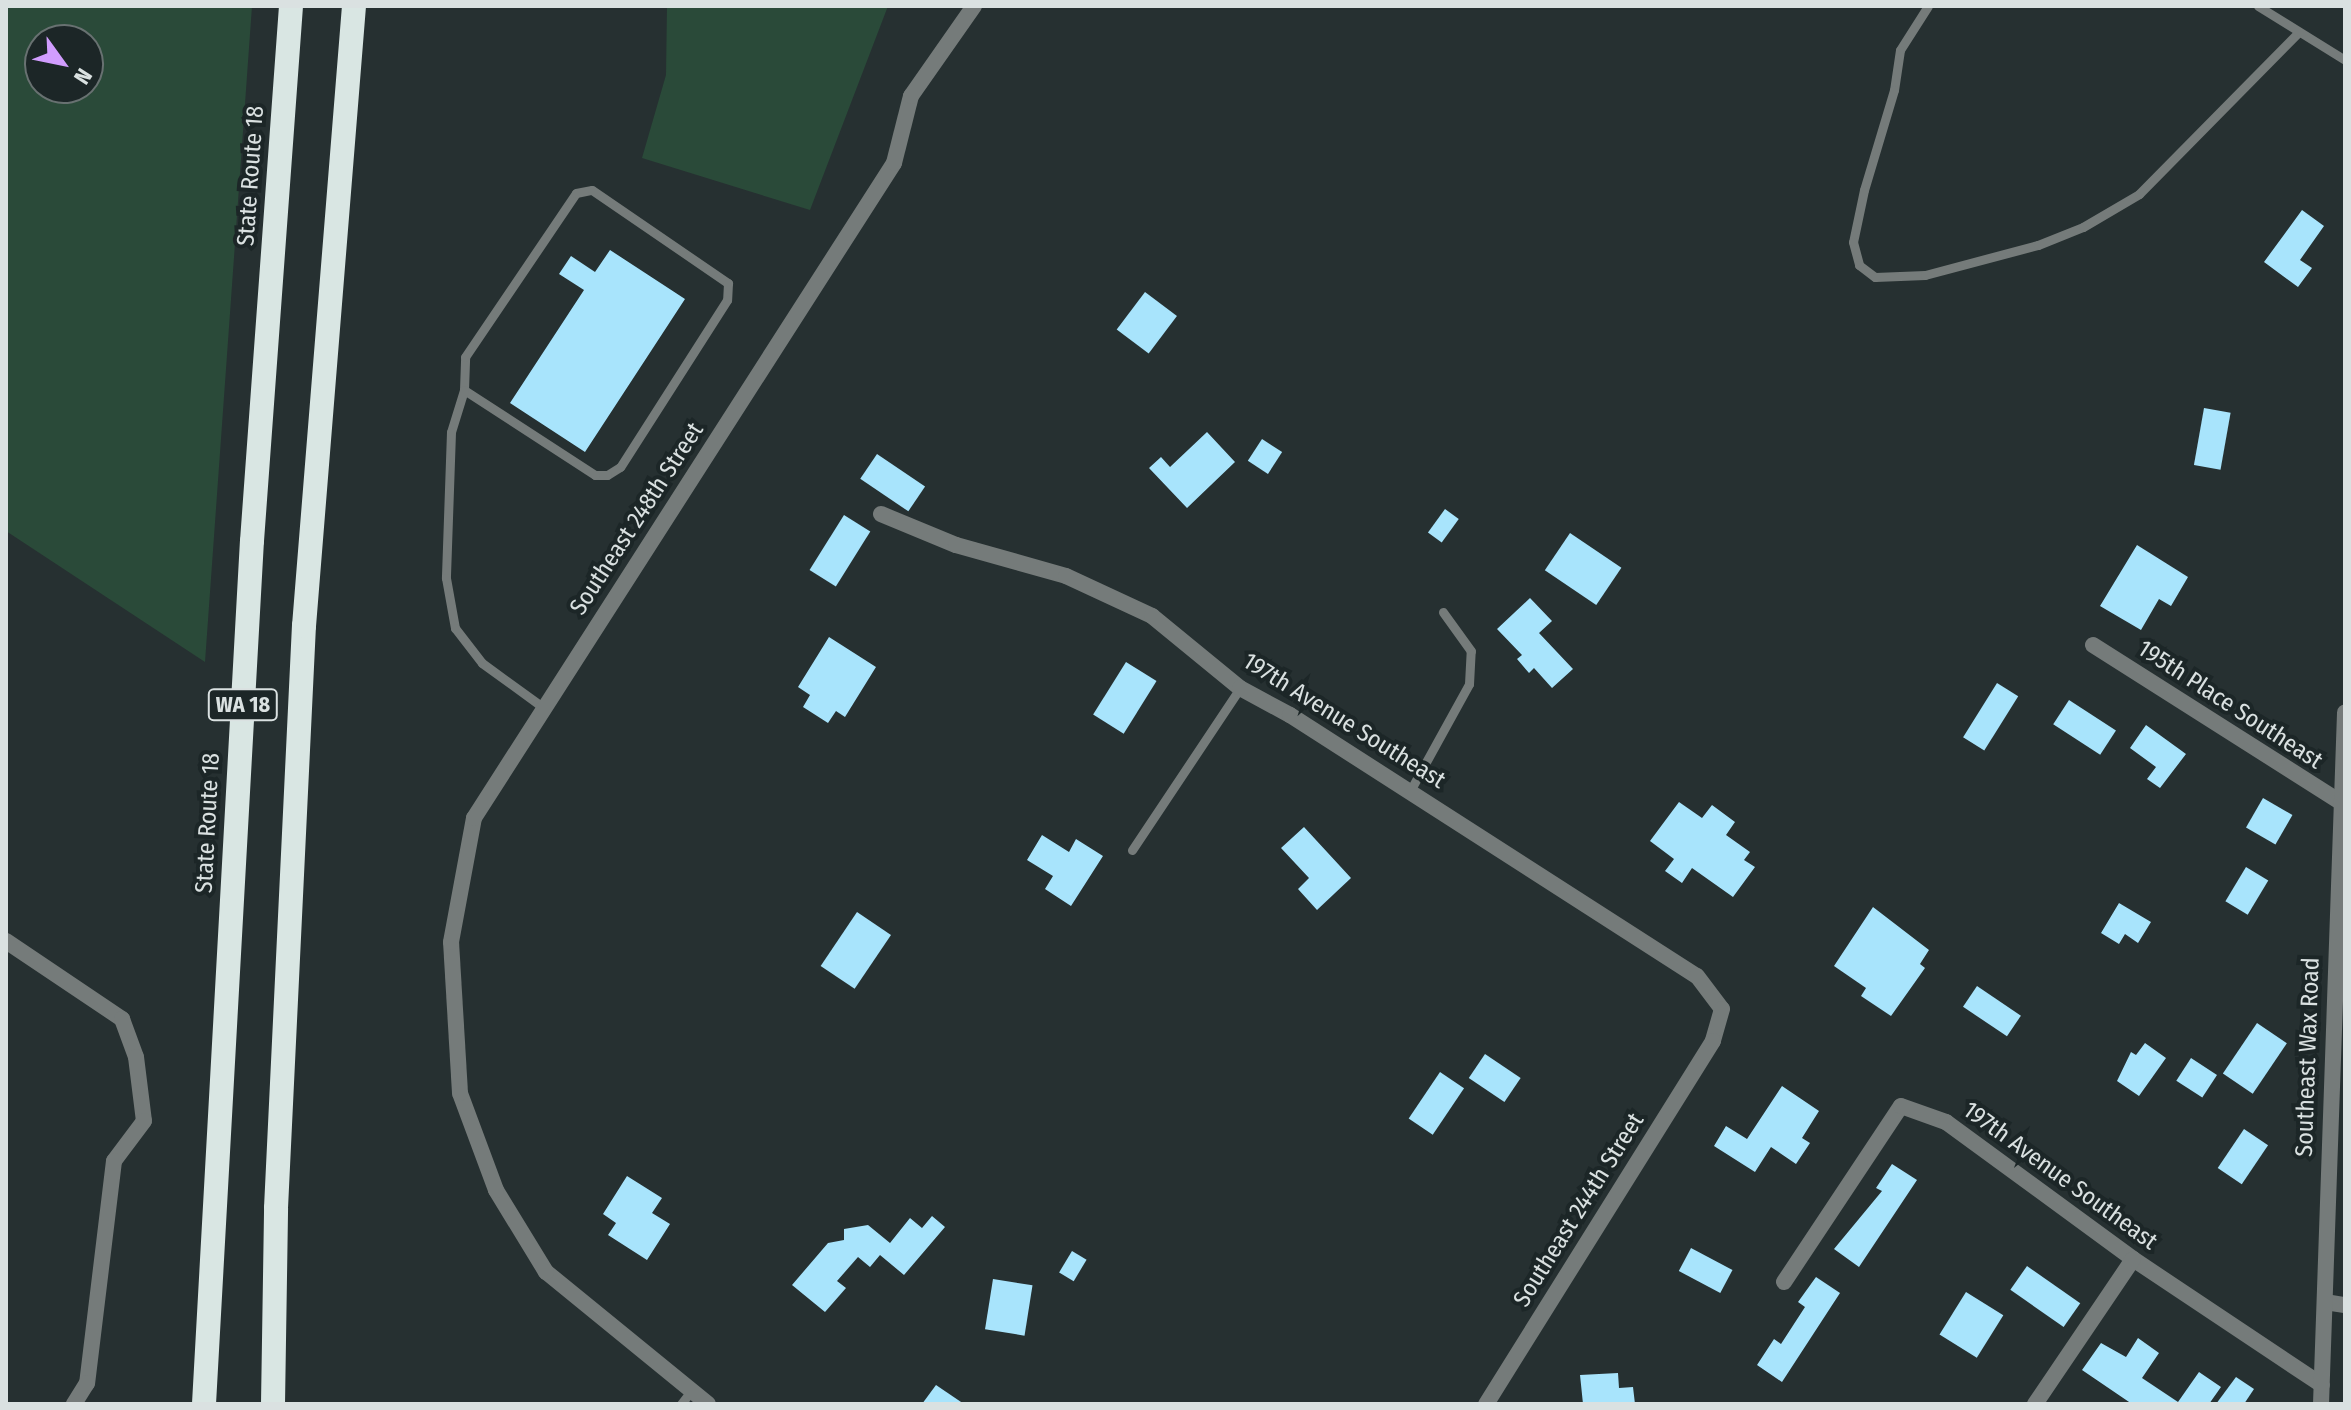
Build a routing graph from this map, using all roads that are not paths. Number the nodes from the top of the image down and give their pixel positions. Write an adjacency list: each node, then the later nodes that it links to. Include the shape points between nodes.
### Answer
1 (291, 6): 28 (highway, State Route 18 / WA 18, via 252,541)
2 (354, 6): 29 (highway, WA 18, via 304,626 277,1193)
3 (974, 6): 13 (street, Southeast 248th Street, via 911,96 894,163)
4 (1928, 6): 6 (lane, via 1900,50 1853,242 1859,265 1875,277 1925,275 2038,245 2083,227 2139,194)
5 (2258, 6): 6 (lane)
6 (2298, 33): 7 (lane)
7 (2345, 60)
8 (464, 390): 8 (lane, via 595,475 607,475 620,467 727,300 728,283 592,190 576,193 465,357); 13 (lane, via 450,447 446,578 455,628 482,663)
9 (881, 514): 12 (street, 197th Avenue Southeast, via 956,545 1066,576 1128,603 1177,635)
10 (1443, 612): 15 (lane, via 1471,651 1469,684)
11 (2093, 645): 16 (street, 195th Place Southeast)
12 (1240, 688): 15 (street, 197th Avenue Southeast); 17 (lane)
13 (544, 708): 26 (street, Southeast 248th Street, via 474,818 451,942 460,1093 496,1190 546,1272)
14 (2345, 712): 16 (street, Southeast Wax Road)
15 (1410, 791): 19 (street, 197th Avenue Southeast, via 1697,976 1722,1009)
16 (2343, 805): 20 (street, Southeast Wax Road)
17 (1132, 850)
18 (6, 941): 27 (street, via 122,1019 136,1057 144,1121 114,1161 87,1383)
19 (1713, 1041): 31 (street, Southeast 244th Street)
20 (2338, 1047): 23 (street, Southeast Wax Road)
21 (2133, 1259): 22 (street, 197th Avenue Southeast, via 1946,1122 1901,1106); 25 (street, 197th Avenue Southeast); 32 (street)
22 (1784, 1282)
23 (2325, 1302): 24 (street); 25 (street, Southeast Wax Road)
24 (2345, 1305)
25 (2322, 1385): 33 (street, Southeast Wax Road)
26 (686, 1397): 30 (street, Southeast 248th Street)
27 (74, 1404)
28 (204, 1404)
29 (273, 1404)
30 (708, 1404)
31 (1486, 1404)
32 (2035, 1404)
33 (2321, 1404)

